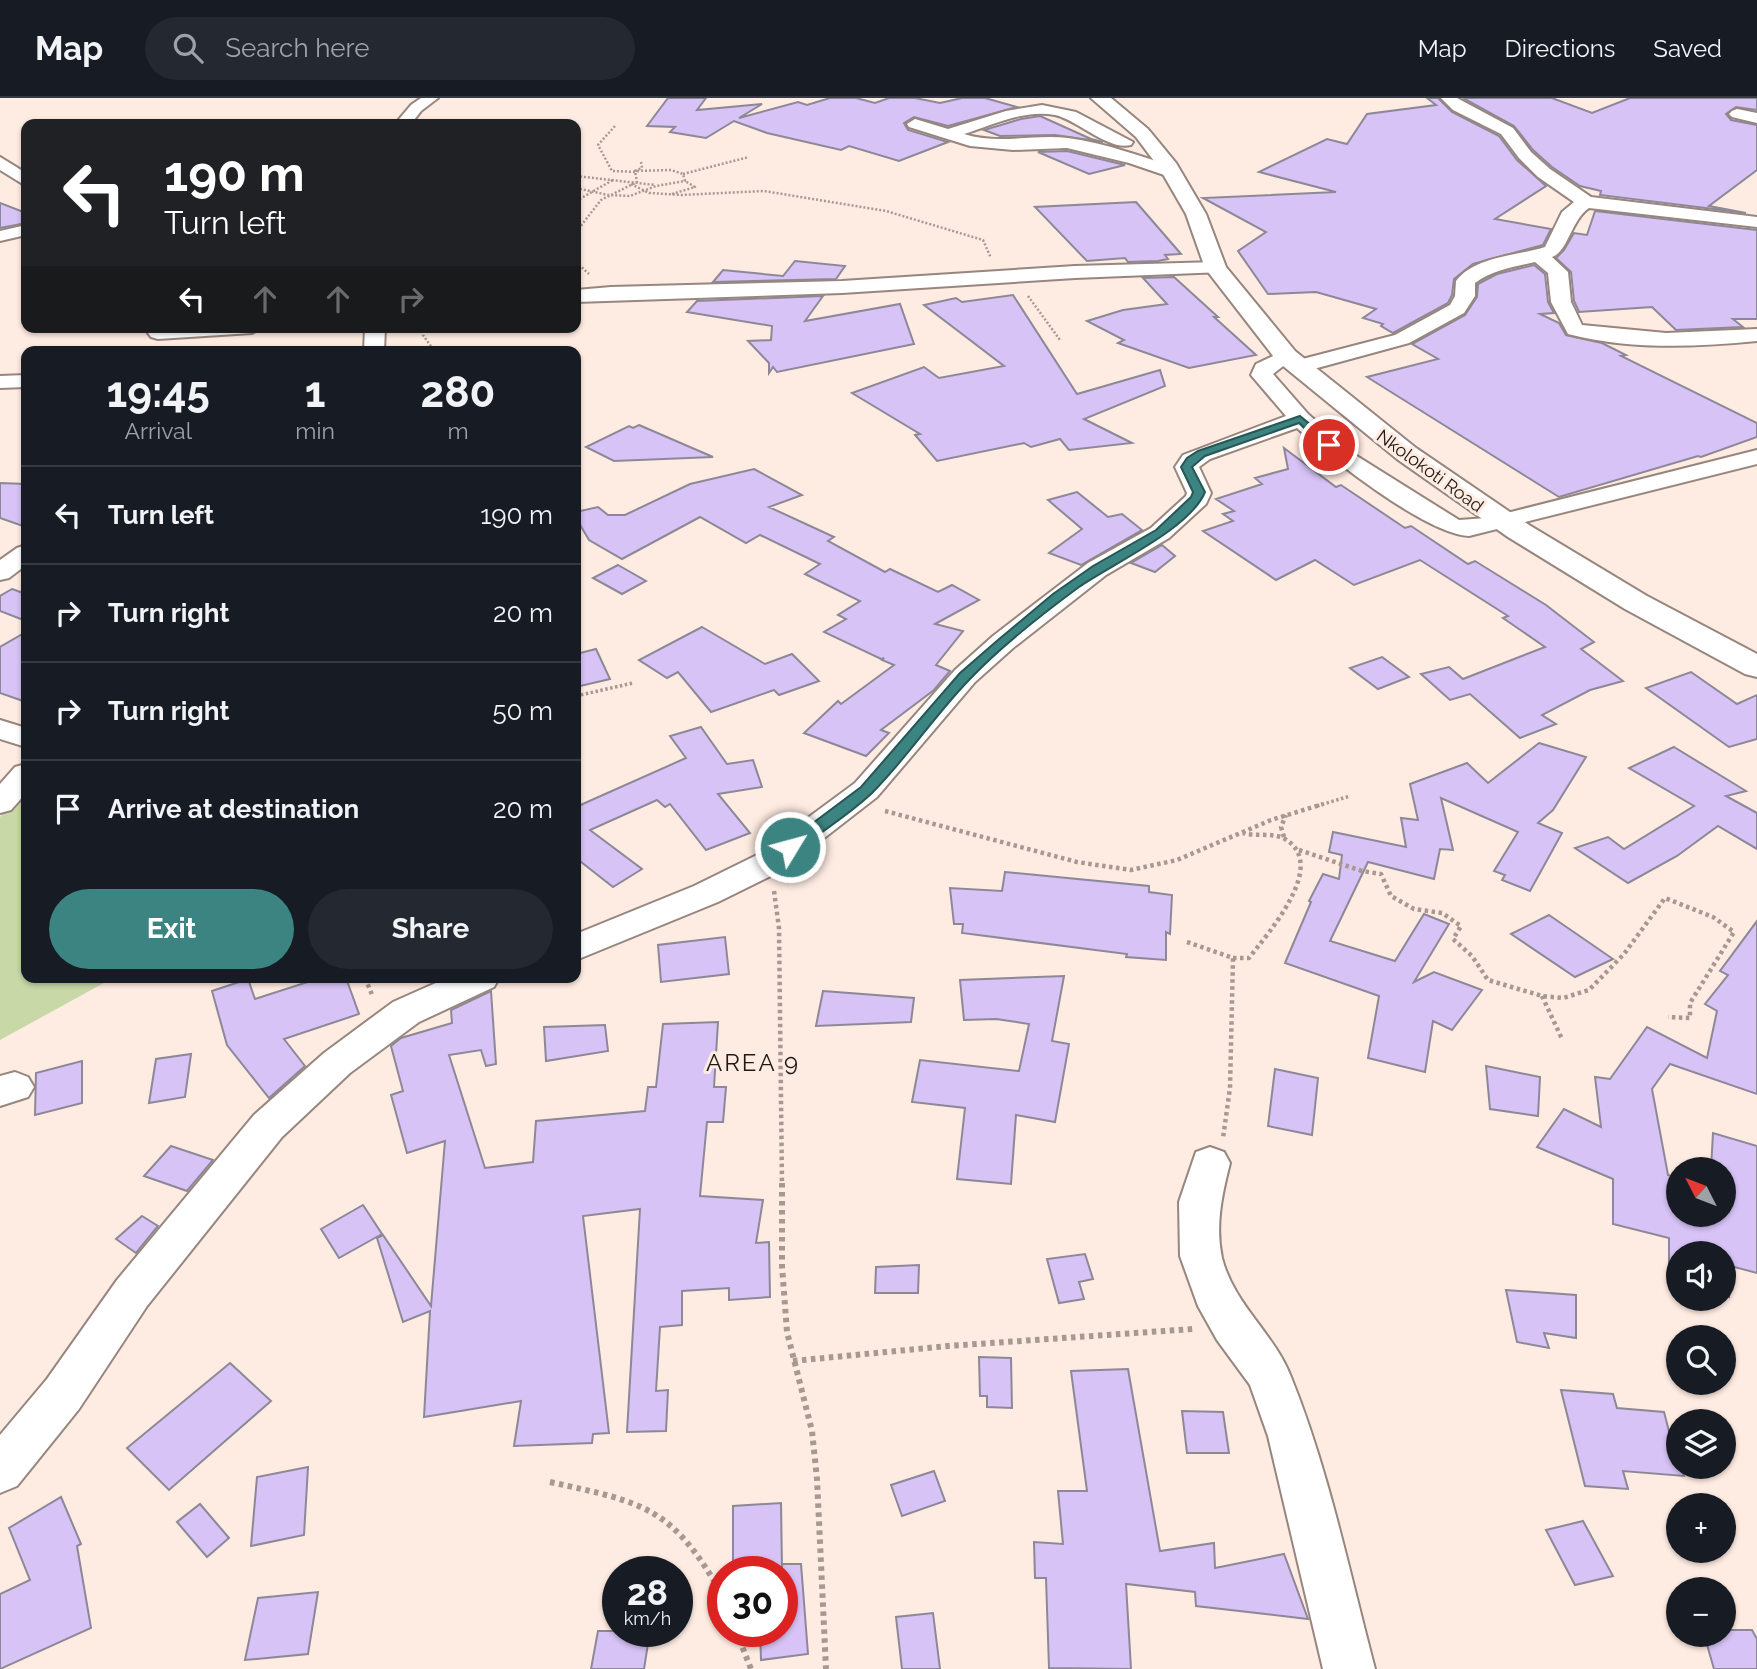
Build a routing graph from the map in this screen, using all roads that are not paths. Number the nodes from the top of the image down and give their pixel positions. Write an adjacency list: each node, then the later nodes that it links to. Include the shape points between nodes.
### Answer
1 (431, 98): 6 (street)
2 (1100, 98): 10 (main road, Nkolokoti Road)
3 (1448, 98): 12 (street, via 1507,131 1544,173)
4 (1737, 114): 5 (street)
5 (1757, 118)
6 (407, 119)
7 (915, 124): 8 (street)
8 (946, 134): 9 (street); 10 (street, via 1037,108 1070,114 1103,134); 11 (street, via 1013,145 1068,143)
9 (921, 141)
10 (1153, 147): 11 (main road, Nkolokoti Road)
11 (1173, 173): 17 (main road, Nkolokoti Road, via 1196,214)
12 (1586, 202): 13 (street); 16 (street, via 1570,212 1552,251)
13 (1757, 222)
14 (21, 231): 15 (street)
15 (0, 236)
16 (1540, 256): 20 (street, via 1558,272 1556,290 1574,330 1673,341); 22 (street, via 1474,274 1466,281 1465,296 1457,309 1402,340)
17 (1216, 268): 18 (street); 22 (main road, Nkolokoti Road)
18 (581, 296)
19 (195, 333): 21 (street)
20 (1757, 335)
21 (157, 337)
22 (1293, 362): 25 (street, via 1264,369 1262,375); 27 (main road, Nkolokoti Road, via 1405,455)
23 (21, 381): 24 (street)
24 (0, 382)
25 (1300, 419): 27 (street, via 1344,458 1450,525 1470,529); 35 (street, via 1191,460 1187,467 1199,492 1197,499 1160,533 1058,597 974,667 866,790 771,862)
26 (1757, 457): 27 (street)
27 (1502, 522): 30 (main road, Nkolokoti Road, via 1591,577)
28 (21, 557): 29 (street)
29 (0, 572)
30 (1757, 667)
31 (0, 729): 32 (street)
32 (21, 736)
33 (21, 780): 34 (street)
34 (0, 803)
35 (581, 946)
36 (470, 983): 38 (street, via 406,1012 337,1063 268,1126 132,1293 63,1394)
37 (1210, 1163): 39 (street, via 1199,1202 1201,1256 1213,1293 1268,1374 1291,1436)
38 (0, 1470)
39 (1349, 1669)

